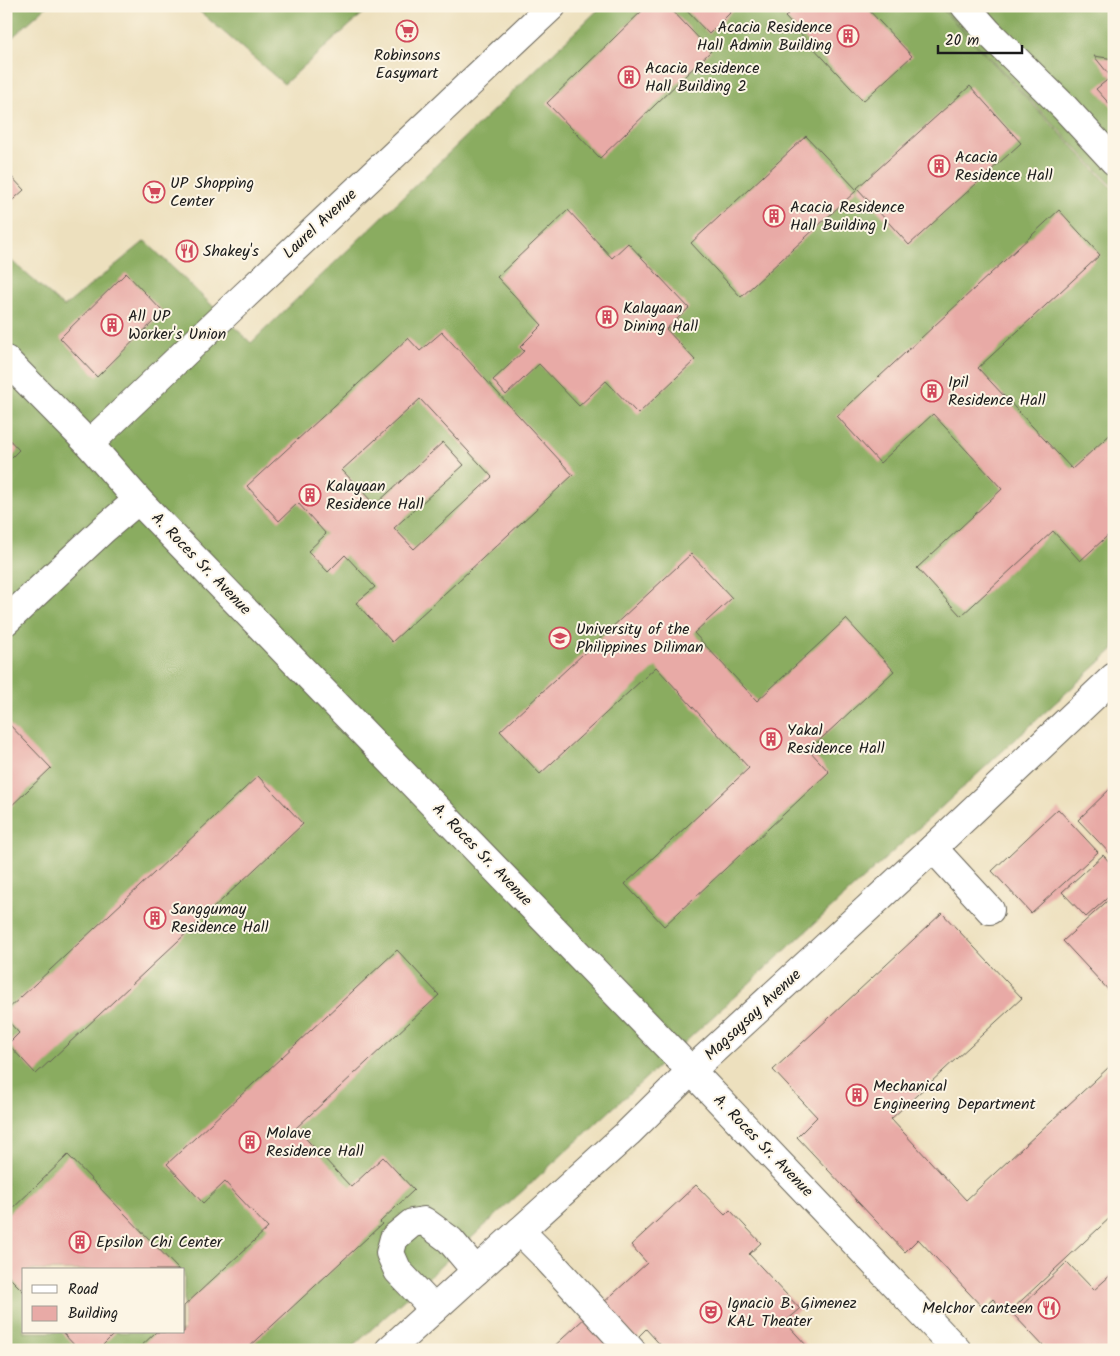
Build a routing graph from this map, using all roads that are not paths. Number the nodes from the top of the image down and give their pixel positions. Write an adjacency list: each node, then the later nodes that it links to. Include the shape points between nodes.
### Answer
1 (552, 6): 5 (street, Laurel Avenue)
2 (965, 6): 3 (street)
3 (1114, 161)
4 (6, 360): 5 (street, A. Roces Sr. Avenue)
5 (89, 444): 6 (street, A. Roces Sr. Avenue)
6 (138, 500): 7 (street); 11 (street, A. Roces Sr. Avenue)
7 (6, 621)
8 (1114, 677): 9 (street, Magsaysay Avenue)
9 (933, 848): 10 (street); 11 (street, Magsaysay Avenue)
10 (990, 910)
11 (691, 1071): 12 (street, Magsaysay Avenue); 17 (street, A. Roces Sr. Avenue)
12 (520, 1231): 13 (street, Magsaysay Avenue); 16 (street)
13 (476, 1271): 14 (street, Magsaysay Avenue); 14 (street, via 450,1240 424,1221 412,1223 394,1238 390,1253 398,1271)
14 (434, 1309): 15 (street, Magsaysay Avenue)
15 (389, 1350)
16 (631, 1350)
17 (958, 1350)

